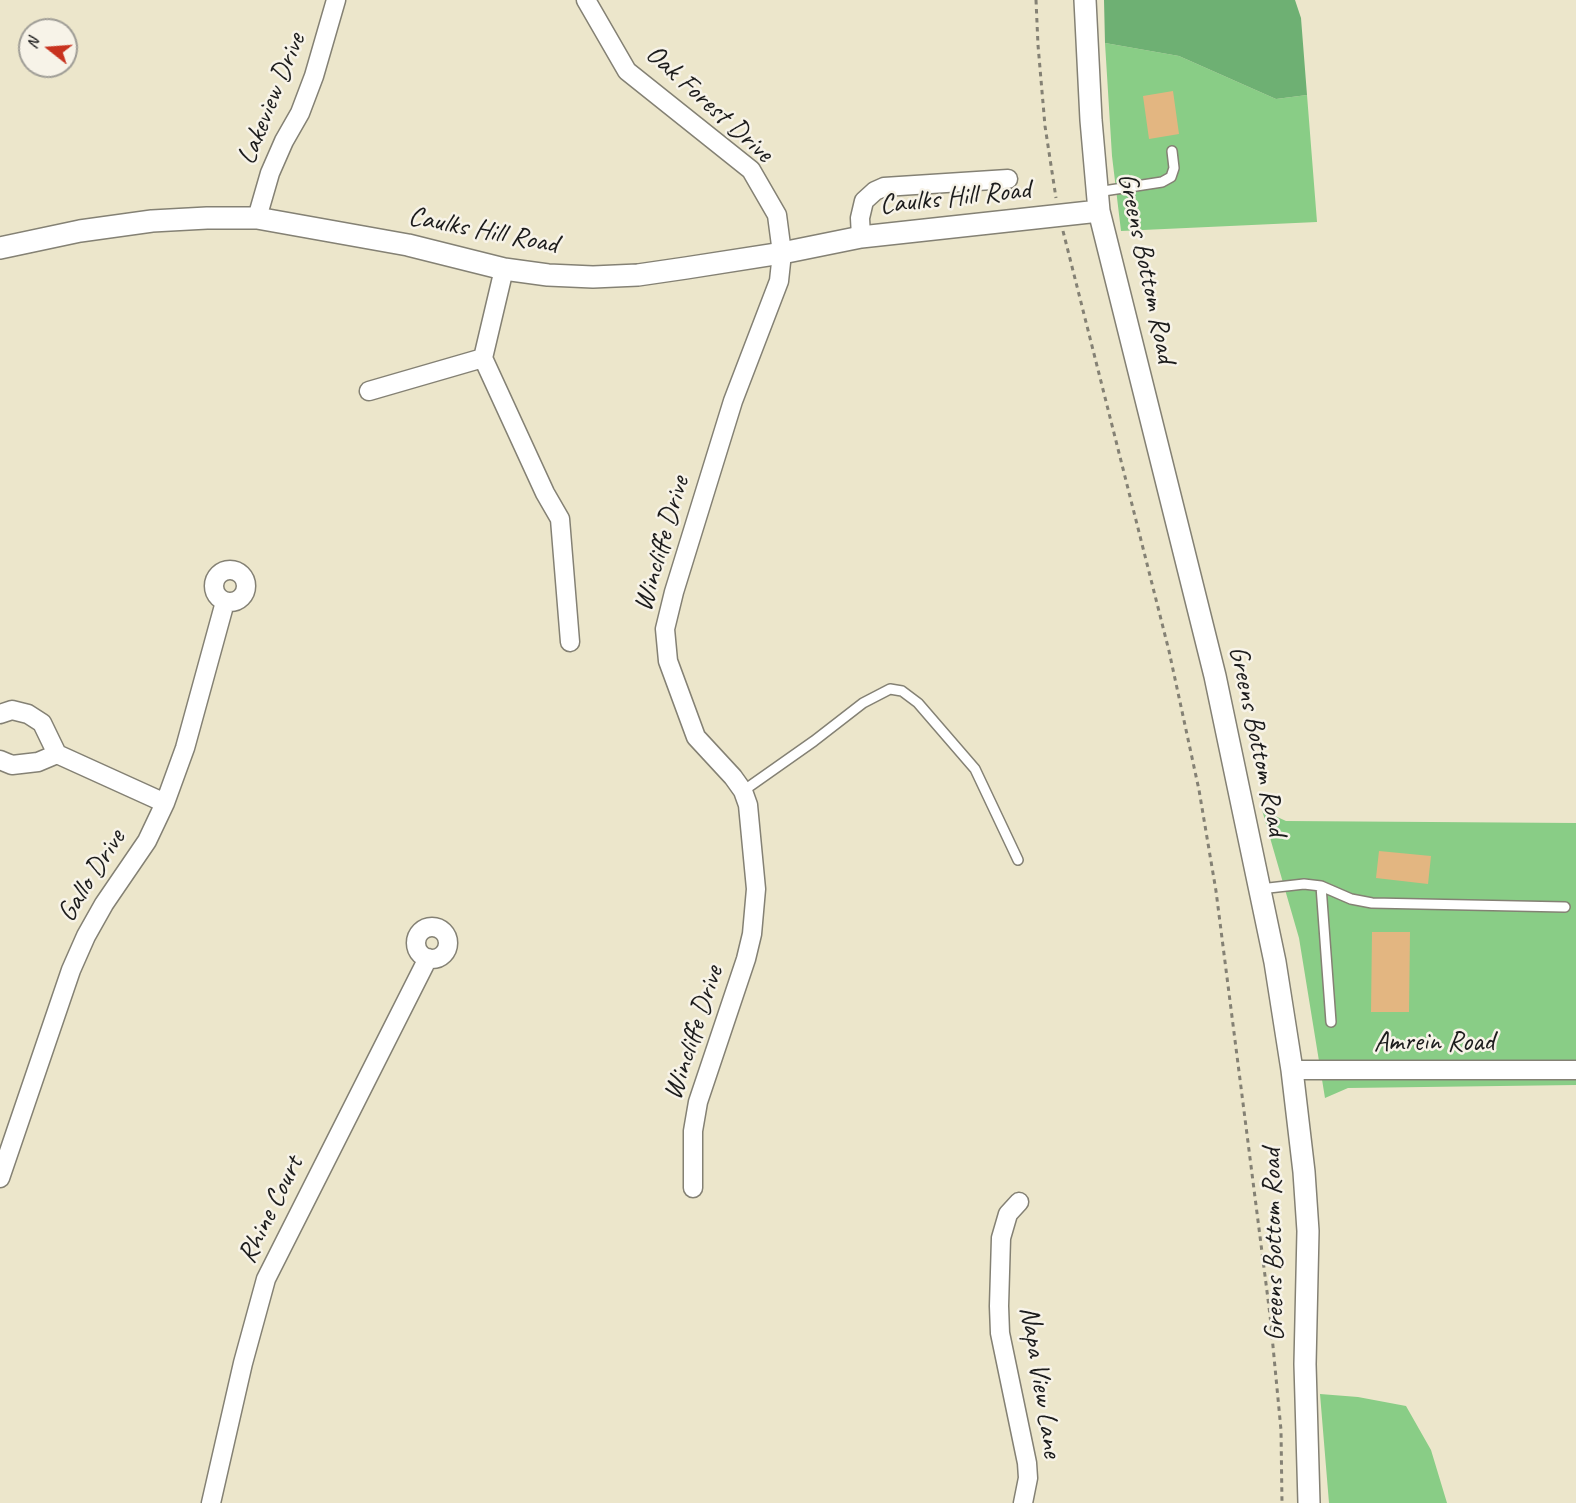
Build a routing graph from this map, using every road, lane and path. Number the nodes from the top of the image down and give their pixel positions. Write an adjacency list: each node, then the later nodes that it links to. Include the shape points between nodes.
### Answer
1 (336, 0): 9 (street, Lakeview Drive, via 314,76 270,173)
2 (586, 0): 12 (street, Oak Forest Drive, via 627,71 751,170 777,215)
3 (1036, 0): 8 (path, via 1045,126)
4 (1085, 0): 7 (street, Greens Bottom Road)
5 (1172, 151): 7 (lane, via 1172,177)
6 (1008, 179): 10 (street, via 875,190 864,201)
7 (1098, 202): 8 (street, Caulks Hill Road); 25 (street, Greens Bottom Road, via 1215,676)
8 (1059, 216): 10 (street, Caulks Hill Road); 36 (path, via 1169,651 1200,790 1270,1315 1281,1430)
9 (257, 218): 11 (street, Caulks Hill Road, via 152,221); 13 (street, Caulks Hill Road, via 408,245)
10 (861, 237): 12 (street, Caulks Hill Road)
11 (0, 248)
12 (782, 253): 13 (street, Caulks Hill Road, via 638,275 548,275); 21 (street, Wincliffe Drive, via 779,281 733,401 665,629 668,661 696,737)
13 (504, 269): 14 (street)
14 (483, 358): 15 (street); 17 (street, via 560,519)
15 (369, 391)
16 (225, 602): 22 (street, Gallo Drive, via 185,748)
17 (570, 642)
18 (0, 714): 19 (street, via 12,710 42,723)
19 (57, 754): 20 (street, via 38,762 12,765); 22 (street)
20 (0, 760)
21 (743, 791): 23 (lane, via 863,703 890,688 902,691 918,703 975,770); 32 (street, Wincliffe Drive, via 748,805 756,889 752,934 698,1102 693,1131)
22 (165, 802): 31 (street, Gallo Drive, via 147,842 104,904 71,970)
23 (1018, 860)
24 (1321, 886): 25 (lane); 26 (lane, via 1372,903); 28 (lane)
25 (1260, 889): 29 (street, Greens Bottom Road)
26 (1565, 907)
27 (428, 958): 34 (street, Rhine Court, via 267,1280 243,1363)
28 (1331, 1022)
29 (1292, 1070): 30 (street, Amrein Road); 37 (street, Greens Bottom Road, via 1308,1231 1305,1364)
30 (1576, 1070)
31 (0, 1178)
32 (693, 1188)
33 (1019, 1202): 35 (street, Napa View Lane, via 1008,1214 1001,1238 999,1306 1000,1333 1027,1463)
34 (211, 1503)
35 (1023, 1503)
36 (1282, 1503)
37 (1309, 1503)

